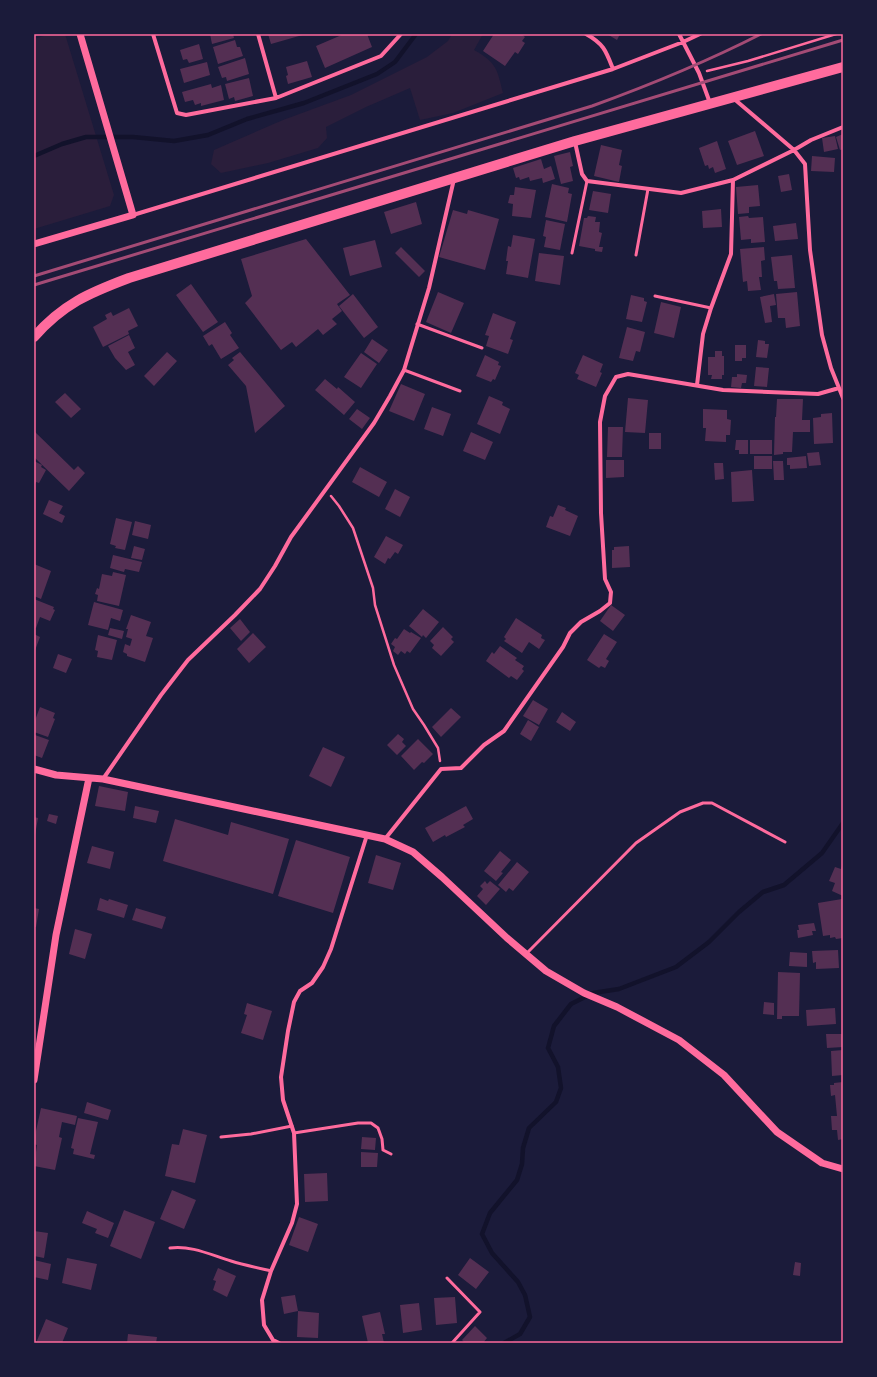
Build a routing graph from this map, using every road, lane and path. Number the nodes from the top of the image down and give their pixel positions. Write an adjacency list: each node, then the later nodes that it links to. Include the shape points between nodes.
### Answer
1 (80, 34): 23 (street)
2 (153, 34): 13 (street, via 177,113 186,115)
3 (258, 34): 13 (street)
4 (401, 34): 13 (street, via 381,56)
5 (586, 34): 11 (street, via 595,39 606,51)
6 (679, 34): 9 (street)
7 (700, 34): 9 (street)
8 (836, 34): 12 (path)
9 (683, 42): 11 (street); 12 (street)
10 (843, 67): 14 (main road)
11 (613, 70): 23 (street)
12 (699, 73): 15 (street)
13 (276, 98)
14 (732, 98): 15 (main road); 18 (street)
15 (711, 103): 17 (main road)
16 (843, 127): 18 (street)
17 (575, 140): 19 (main road); 21 (street, via 582,174)
18 (794, 150): 20 (street); 34 (street, via 805,164 810,250 822,335 830,368)
19 (455, 178): 29 (street); 30 (main road, via 96,290 67,306)
20 (733, 180): 22 (street, via 681,193); 28 (street, via 731,254)
21 (587, 181): 22 (street); 25 (lane)
22 (648, 189): 26 (lane)
23 (133, 215): 24 (street)
24 (34, 244)
25 (572, 253)
26 (636, 255)
27 (655, 296): 28 (lane)
28 (711, 308): 33 (street, via 703,334)
29 (418, 324): 31 (lane); 32 (street)
30 (34, 337)
31 (482, 348)
32 (404, 370): 35 (lane); 37 (street, via 374,423)
33 (696, 385): 34 (street, via 723,390 818,394); 39 (street, via 628,374 616,377 605,396 600,422 601,513 605,579 610,592 610,603 581,622 570,633 504,731 484,745 461,768)
34 (839, 388): 36 (street)
35 (460, 391)
36 (843, 398)
37 (325, 488): 39 (path, via 352,528 371,581 375,605 394,665 413,709 438,748); 41 (street, via 260,589 188,660)
38 (34, 769): 40 (street, via 56,775)
39 (441, 769): 43 (street)
40 (89, 778): 41 (street); 46 (street, via 56,935)
41 (103, 779): 42 (street)
42 (367, 835): 43 (street); 48 (street, via 331,949 312,983 300,991 294,1002 282,1076 283,1100)
43 (385, 839): 45 (street, via 413,852)
44 (785, 842): 45 (lane, via 712,804 703,803 680,812 636,843)
45 (526, 954): 52 (street, via 546,971 584,993 617,1007 679,1040 724,1075 777,1132 822,1163)
46 (36, 1053): 47 (street)
47 (34, 1080)
48 (293, 1126): 49 (street); 50 (lane)
49 (294, 1133): 51 (lane, via 358,1123 371,1124 378,1128 383,1150); 54 (street, via 296,1204 292,1223)
50 (221, 1137)
51 (391, 1154)
52 (843, 1169)
53 (170, 1248): 54 (lane, via 180,1246 198,1250)
54 (271, 1271): 56 (street, via 262,1300 264,1325 273,1340)
55 (447, 1278): 57 (lane, via 480,1312)
56 (279, 1343)
57 (452, 1343)

